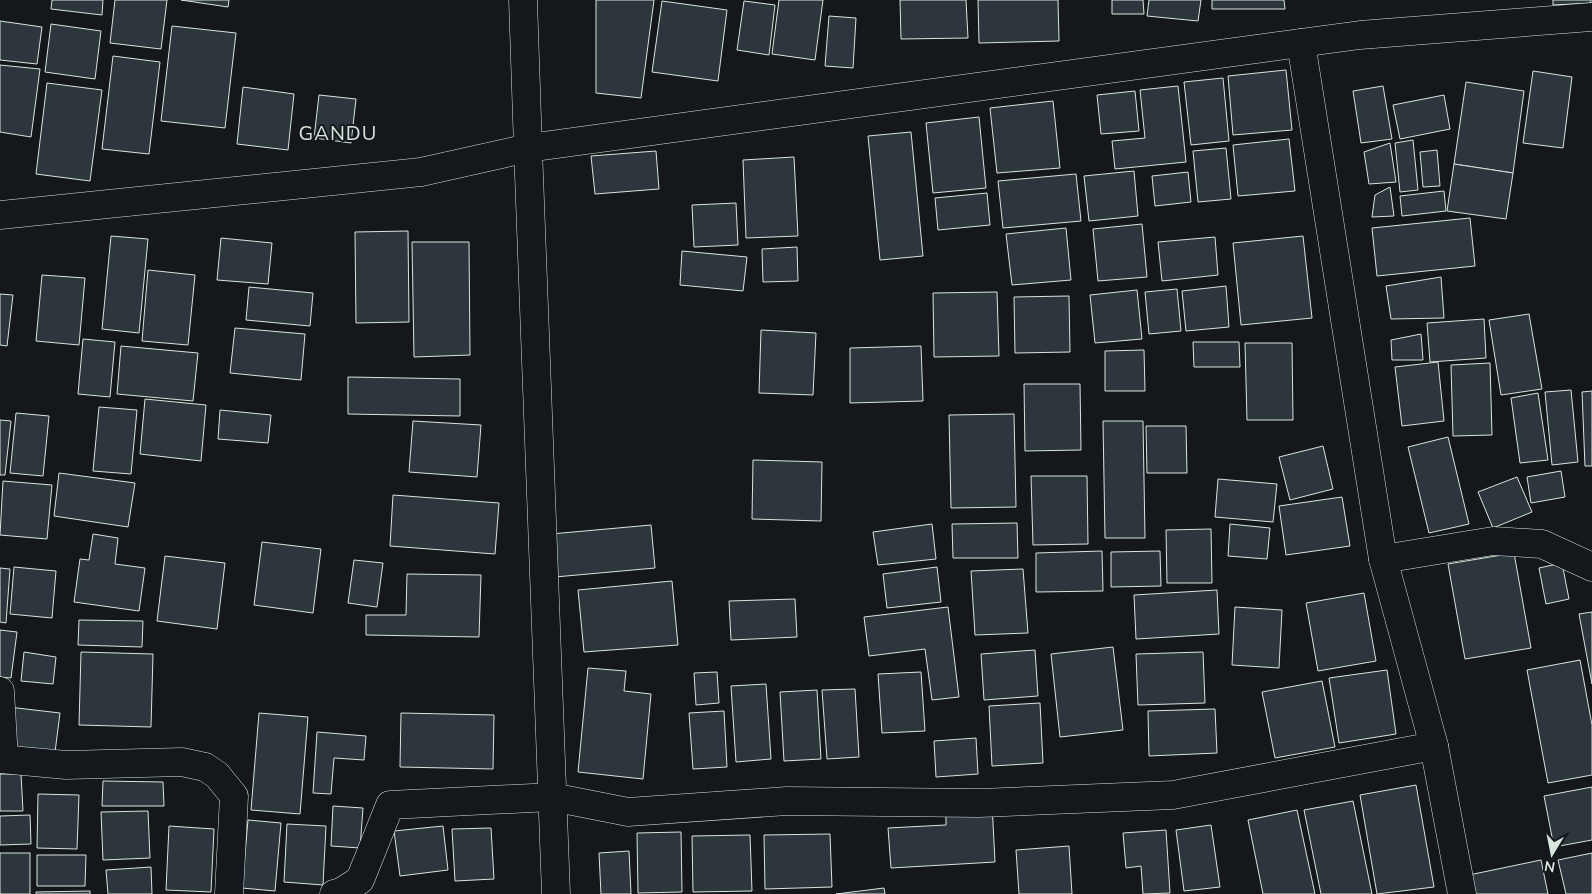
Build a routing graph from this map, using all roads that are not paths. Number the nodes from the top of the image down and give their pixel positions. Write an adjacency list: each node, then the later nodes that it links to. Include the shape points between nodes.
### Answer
1 (523, 0): 4 (street)
2 (1592, 17): 3 (street, via 1370,34)
3 (1301, 43): 4 (street); 6 (street)
4 (528, 148): 5 (street, via 421,172); 11 (street)
5 (0, 215)
6 (1383, 559): 7 (street, via 1493,540 1542,544); 9 (street)
7 (1592, 568)
8 (0, 691): 10 (street)
9 (1434, 746): 11 (street, via 1173,795 979,803 787,801 628,812); 15 (street)
10 (2, 759): 12 (street, via 66,765 182,762 205,767 217,775 234,796)
11 (552, 797): 13 (street, via 390,805 360,880); 14 (street)
12 (229, 894)
13 (334, 894)
14 (556, 894)
15 (1462, 894)

